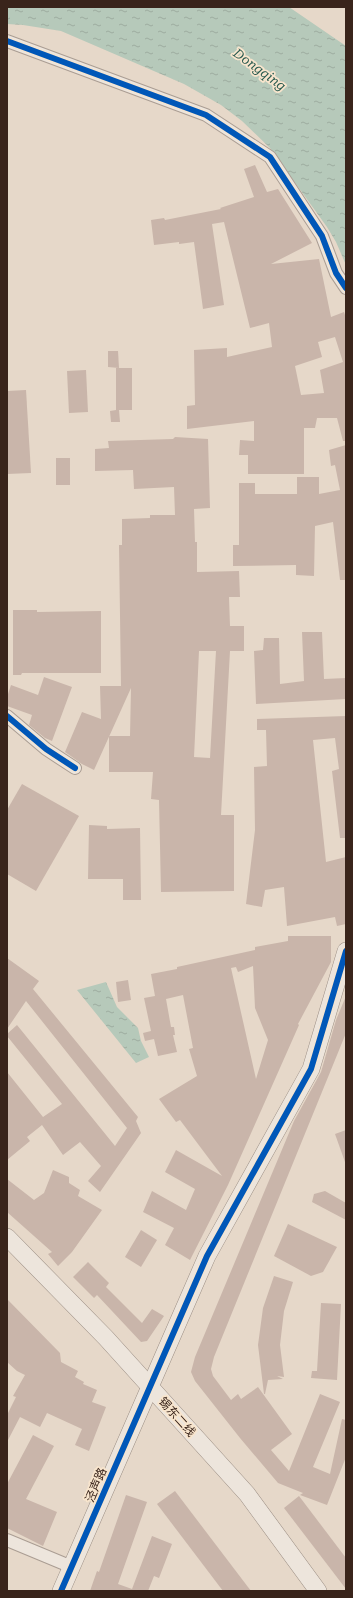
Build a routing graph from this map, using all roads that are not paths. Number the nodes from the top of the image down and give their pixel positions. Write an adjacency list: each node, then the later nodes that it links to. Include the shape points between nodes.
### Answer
1 (7, 41): 2 (street, via 206,115 270,157 322,236 336,273)
2 (346, 288)
3 (7, 716): 4 (street, via 46,749)
4 (75, 768)
5 (346, 951): 7 (street, 泾声路, via 311,1069 207,1256)
6 (8, 1240): 7 (street, 锡东二线, via 106,1338)
7 (150, 1387): 9 (street, 泾声路); 11 (street, 锡东二线, via 247,1494)
8 (7, 1540): 9 (street)
9 (72, 1567): 10 (street, 泾声路)
10 (62, 1591)
11 (318, 1591)

